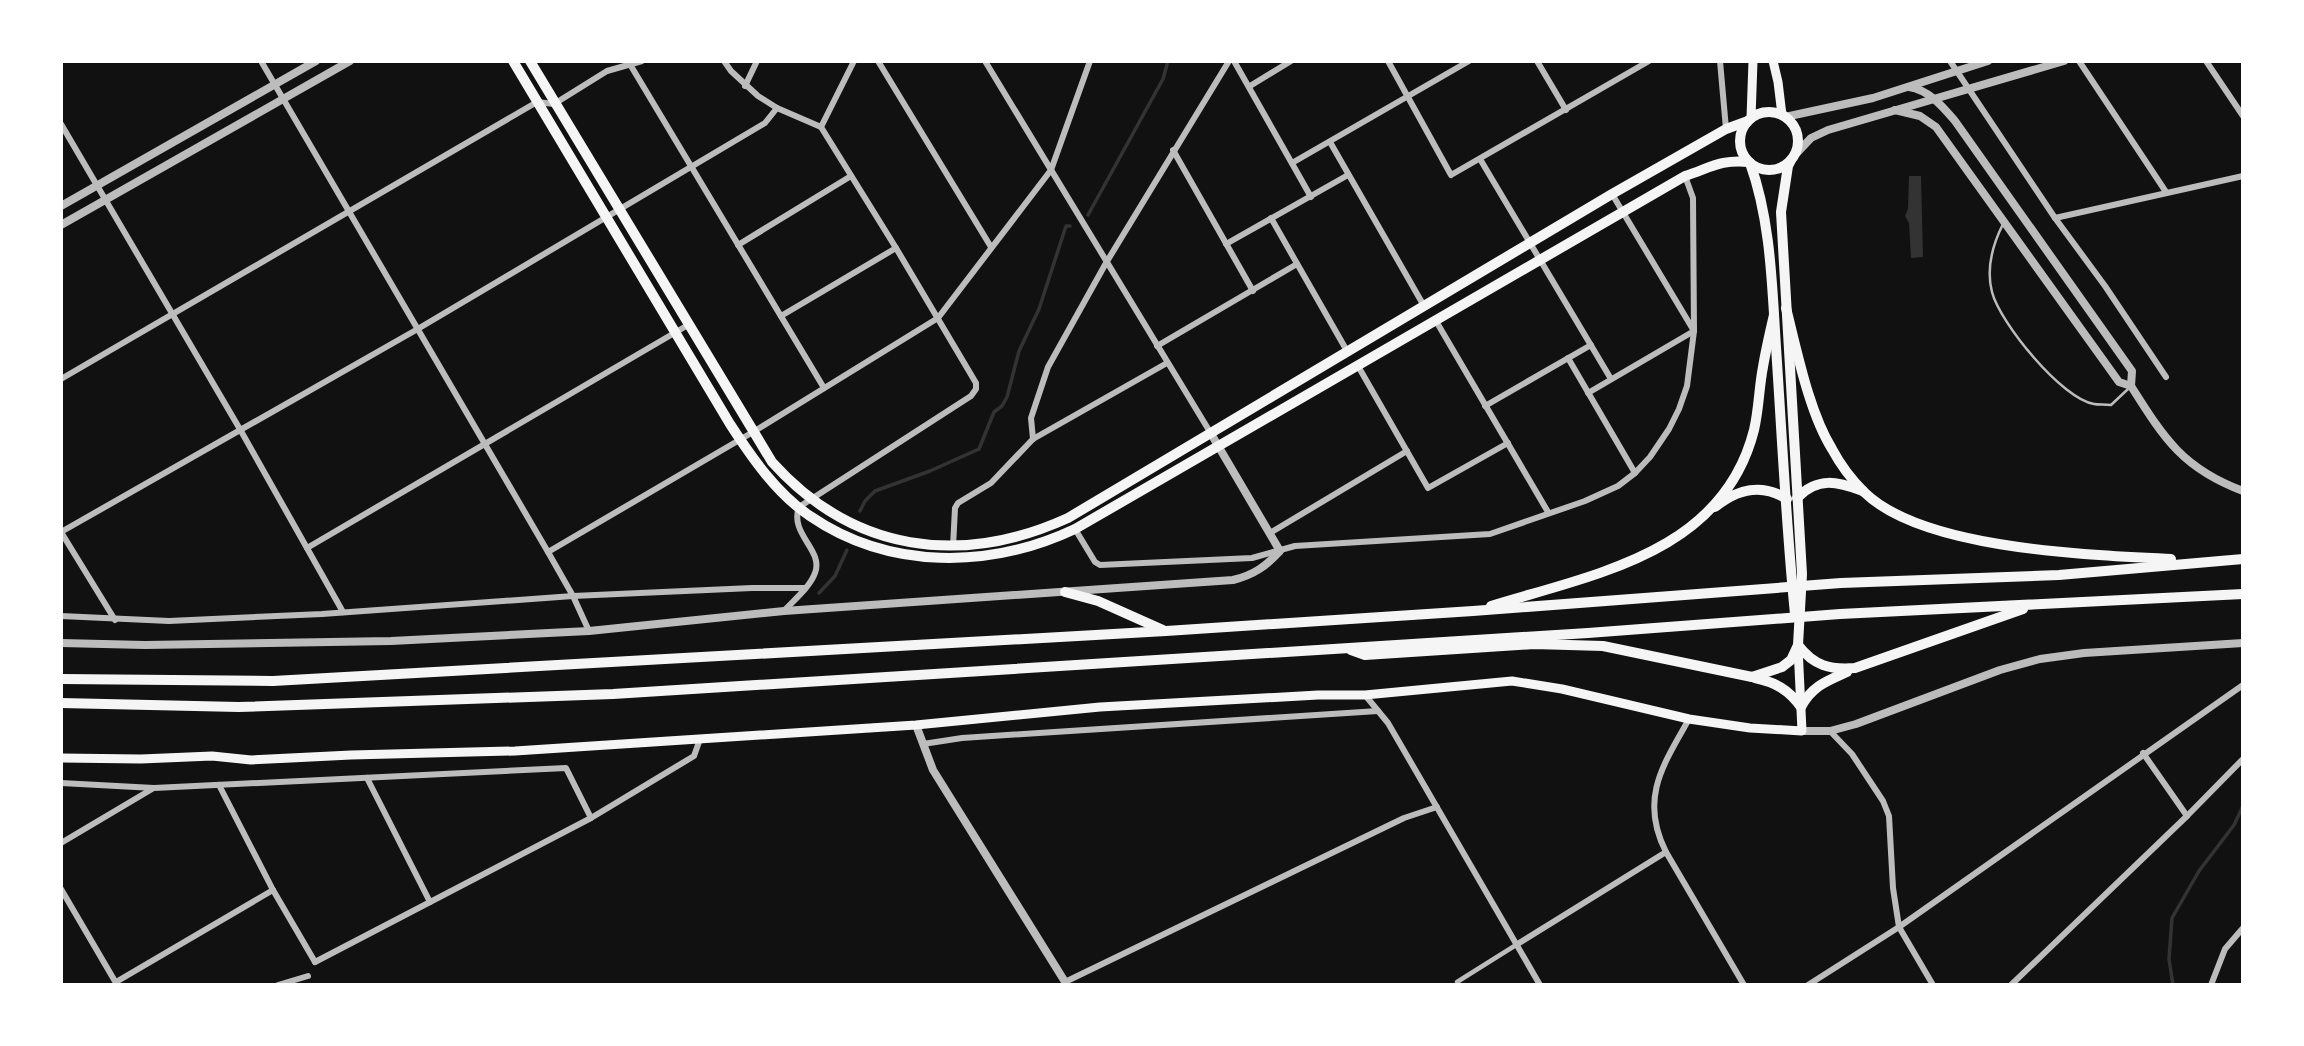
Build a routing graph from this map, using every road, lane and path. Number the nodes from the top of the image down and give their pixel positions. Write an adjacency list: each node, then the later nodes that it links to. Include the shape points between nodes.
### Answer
1 (261, 61): 30 (street)
2 (316, 61): 30 (street)
3 (350, 61): 36 (street)
4 (513, 61): 38 (main road)
5 (530, 61): 39 (main road)
6 (642, 61): 28 (street)
7 (724, 61): 31 (street)
8 (757, 61): 31 (street)
9 (855, 61): 47 (street)
10 (878, 61): 78 (street)
11 (985, 61): 56 (street)
12 (1090, 61): 56 (street)
13 (1229, 61): 50 (street)
14 (1234, 61): 32 (street)
15 (1291, 61): 32 (street)
16 (1388, 61): 35 (street)
17 (1469, 61): 35 (street)
18 (1537, 61): 41 (street)
19 (1720, 61): 48 (street)
20 (1753, 61): 45 (main road)
21 (1773, 61): 43 (main road)
22 (1950, 61): 29 (street)
23 (1988, 61): 29 (street)
24 (2064, 61): 34 (street)
25 (2079, 61): 62 (street)
26 (2206, 61): 44 (street)
27 (1644, 62): 41 (street)
28 (631, 66): 39 (street, via 607,71); 55 (street)
29 (1956, 71): 33 (street); 34 (street)
30 (275, 85): 36 (street); 61 (street)
31 (745, 86): 40 (street)
32 (1250, 86): 54 (street)
33 (1909, 87): 37 (street); 43 (street)
34 (1969, 89): 37 (street); 72 (street)
35 (1409, 98): 49 (street); 52 (street, via 1451,175)
36 (284, 100): 65 (street); 68 (street)
37 (1936, 100): 42 (street); 106 (street, via 2132,370)
38 (537, 102): 39 (street); 68 (street); 70 (main road)
39 (554, 104): 67 (main road)
40 (777, 108): 47 (street); 55 (street, via 765,123)
41 (1566, 110): 52 (street)
42 (1895, 110): 51 (street, via 1811,138); 73 (street, via 1920,116 1936,127)
43 (1784, 116): 45 (main road, via 1763,113); 51 (main road, via 1798,139)
44 (2243, 116)
45 (1750, 120): 48 (main road); 53 (main road, via 1741,145)
46 (61, 124): 61 (street)
47 (821, 127): 58 (street)
48 (1726, 129): 63 (main road)
49 (1330, 142): 54 (street); 57 (street)
50 (1173, 150): 75 (street); 81 (street)
51 (1793, 158): 53 (main road, via 1774,169 1758,168); 85 (main road, via 1781,212)
52 (1480, 159): 76 (street)
53 (1750, 162): 59 (main road, via 1732,160); 87 (main road, via 1762,201)
54 (1292, 163): 64 (street)
55 (691, 166): 67 (street); 77 (street)
56 (1051, 170): 78 (street); 81 (street)
57 (1348, 174): 64 (street); 84 (street)
58 (851, 176): 77 (street); 79 (street)
59 (1685, 176): 69 (main road); 94 (street, via 1693,198)
60 (2243, 176): 62 (street)
61 (98, 184): 65 (street); 66 (street)
62 (2166, 192): 72 (street)
63 (1612, 194): 69 (street); 76 (main road)
64 (1311, 197): 71 (street)
65 (106, 198): 74 (street); 86 (street)
66 (61, 206)
67 (618, 210): 70 (street); 91 (main road)
68 (348, 213): 86 (street); 93 (street)
69 (1622, 213): 80 (main road); 94 (street)
70 (605, 218): 93 (street); 95 (main road)
71 (1271, 218): 75 (street); 82 (street)
72 (2055, 218): 103 (street)
73 (2004, 221): 106 (street, via 2119,382); 106 (lane, via 1992,246 1991,291 2004,319 2024,345 2055,381 2092,404 2110,405)
74 (61, 225)
75 (1226, 244): 83 (street)
76 (1529, 244): 80 (street); 84 (main road)
77 (738, 245): 88 (street)
78 (991, 247): 89 (street)
79 (896, 248): 88 (street); 89 (street)
80 (1539, 261): 90 (main road); 97 (street)
81 (1106, 263): 98 (street); 113 (street, via 1048,367 1031,418)
82 (1297, 264): 83 (street); 99 (street)
83 (1254, 291): 98 (street)
84 (1424, 306): 92 (main road)
85 (1786, 308): 121 (highway, via 1824,434); 122 (main road)
86 (174, 314): 104 (street); 110 (street)
87 (1774, 314): 124 (main road); 126 (highway, via 1754,430 1738,472)
88 (780, 316): 107 (street)
89 (938, 318): 107 (street); 123 (street, via 976,389)
90 (1436, 321): 96 (main road); 109 (street)
91 (688, 325): 95 (street); 111 (main road)
92 (1387, 327): 96 (main road); 99 (main road)
93 (416, 330): 110 (street); 116 (street)
94 (1694, 331): 105 (street); 119 (street, via 1687,386 1679,409)
95 (675, 333): 114 (main road); 116 (street)
96 (1395, 344): 102 (main road)
97 (1591, 345): 100 (street); 105 (street)
98 (1157, 346): 101 (street)
99 (1347, 351): 112 (main road)
100 (1568, 358): 108 (street); 109 (street)
101 (1167, 363): 112 (street); 113 (street)
102 (1358, 366): 117 (main road); 118 (street)
103 (2166, 377)
104 (61, 379)
105 (1611, 379): 108 (street)
106 (2131, 386): 120 (street, via 2160,432 2183,457 2204,474)
107 (824, 388): 111 (street)
108 (1588, 393): 119 (street)
109 (1486, 405): 115 (street)
110 (241, 431): 130 (street); 133 (street)
111 (753, 432): 114 (street); 123 (main road, via 778,468)
112 (1210, 432): 117 (street); 132 (main road, via 1057,523 1005,541)
113 (1033, 439): 132 (street, via 991,483 954,508)
114 (740, 440): 125 (main road, via 770,480); 135 (street)
115 (1507, 443): 118 (street, via 1428,488); 127 (street)
116 (485, 444): 133 (street); 135 (street)
117 (1218, 446): 129 (main road); 131 (street)
118 (1407, 451): 131 (street)
119 (1635, 473): 127 (street, via 1585,501)
120 (2243, 491)
121 (1864, 492): 122 (main road, via 1827,482); 137 (highway, via 1918,524 1994,542 2070,554)
122 (1799, 495): 124 (main road); 128 (main road)
123 (811, 498): 125 (street); 132 (main road, via 880,535)
124 (1789, 501): 126 (main road, via 1759,489 1745,490); 128 (main road); 152 (main road)
125 (799, 507): 129 (main road, via 839,534 936,559 1003,555); 138 (street, via 796,523 817,568)
126 (1715, 507): 144 (highway, via 1656,551)
127 (1548, 512): 134 (street, via 1490,534 1295,546)
128 (1799, 517): 152 (main road)
129 (1074, 529): 134 (street, via 1095,562 1106,566 1252,558)
130 (61, 532): 147 (street)
131 (1270, 533): 134 (street)
132 (953, 547)
133 (307, 548): 145 (street)
134 (1280, 551): 139 (street, via 1258,571 1233,580)
135 (548, 552): 141 (street)
136 (2243, 559): 137 (highway)
137 (2212, 561): 144 (highway, via 2059,575 1841,583)
138 (805, 588): 141 (street); 143 (street)
139 (1065, 592): 143 (street); 149 (highway)
140 (2243, 594): 142 (highway)
141 (573, 596): 145 (street); 148 (street)
142 (2035, 605): 153 (highway); 154 (highway)
143 (784, 611): 148 (street)
144 (1473, 611): 149 (highway)
145 (343, 612): 147 (street)
146 (61, 616): 147 (street)
147 (115, 620)
148 (589, 631): 150 (street, via 391,641)
149 (1166, 631): 156 (highway, via 273,681)
150 (61, 643)
151 (2243, 643): 165 (street, via 2040,659)
152 (1798, 645): 154 (highway, via 1819,666); 155 (highway, via 1782,667); 160 (main road)
153 (1345, 648): 155 (highway, via 1365,655 1534,644 1603,646); 159 (highway, via 613,694 239,707)
154 (1855, 668): 160 (highway, via 1819,685)
155 (1752, 677): 160 (highway, via 1783,688)
156 (61, 679)
157 (2243, 685): 168 (street)
158 (1364, 695): 161 (street); 162 (main road, via 1512,681); 163 (main road, via 1100,707)
159 (61, 703)
160 (1801, 707): 164 (main road)
161 (1378, 711): 167 (street); 175 (street)
162 (1689, 719): 164 (main road); 179 (street, via 1660,769 1653,820)
163 (916, 726): 166 (main road); 167 (street)
164 (1802, 731): 165 (street)
165 (1829, 731): 183 (street, via 1852,754 1889,816)
166 (700, 739): 169 (main road, via 527,751 263,760); 177 (street, via 694,756)
167 (923, 744): 190 (street, via 933,770)
168 (2144, 753): 176 (street); 183 (street)
169 (61, 758)
170 (2243, 759): 176 (street)
171 (367, 778): 173 (street); 177 (street, via 566,768); 182 (street)
172 (61, 783): 174 (street)
173 (219, 785): 174 (street); 181 (street)
174 (154, 788): 178 (street)
175 (1437, 807): 185 (street); 190 (street, via 1404,818)
176 (2187, 816): 197 (street)
177 (591, 818): 182 (street)
178 (61, 843)
179 (1666, 852): 185 (street); 194 (street)
180 (61, 889): 189 (street)
181 (273, 890): 186 (street); 189 (street)
182 (430, 902): 186 (street)
183 (1899, 927): 195 (street); 196 (street)
184 (2243, 928): 198 (street, via 2225,949)
185 (1516, 945): 188 (street); 193 (street)
186 (315, 962): 187 (street)
187 (307, 976): 191 (street); 192 (street)
188 (1457, 982)
189 (116, 983)
190 (1066, 983)
191 (278, 985)
192 (312, 985)
193 (1540, 985)
194 (1744, 985)
195 (1808, 985)
196 (1933, 985)
197 (2011, 985)
198 (2211, 985)

